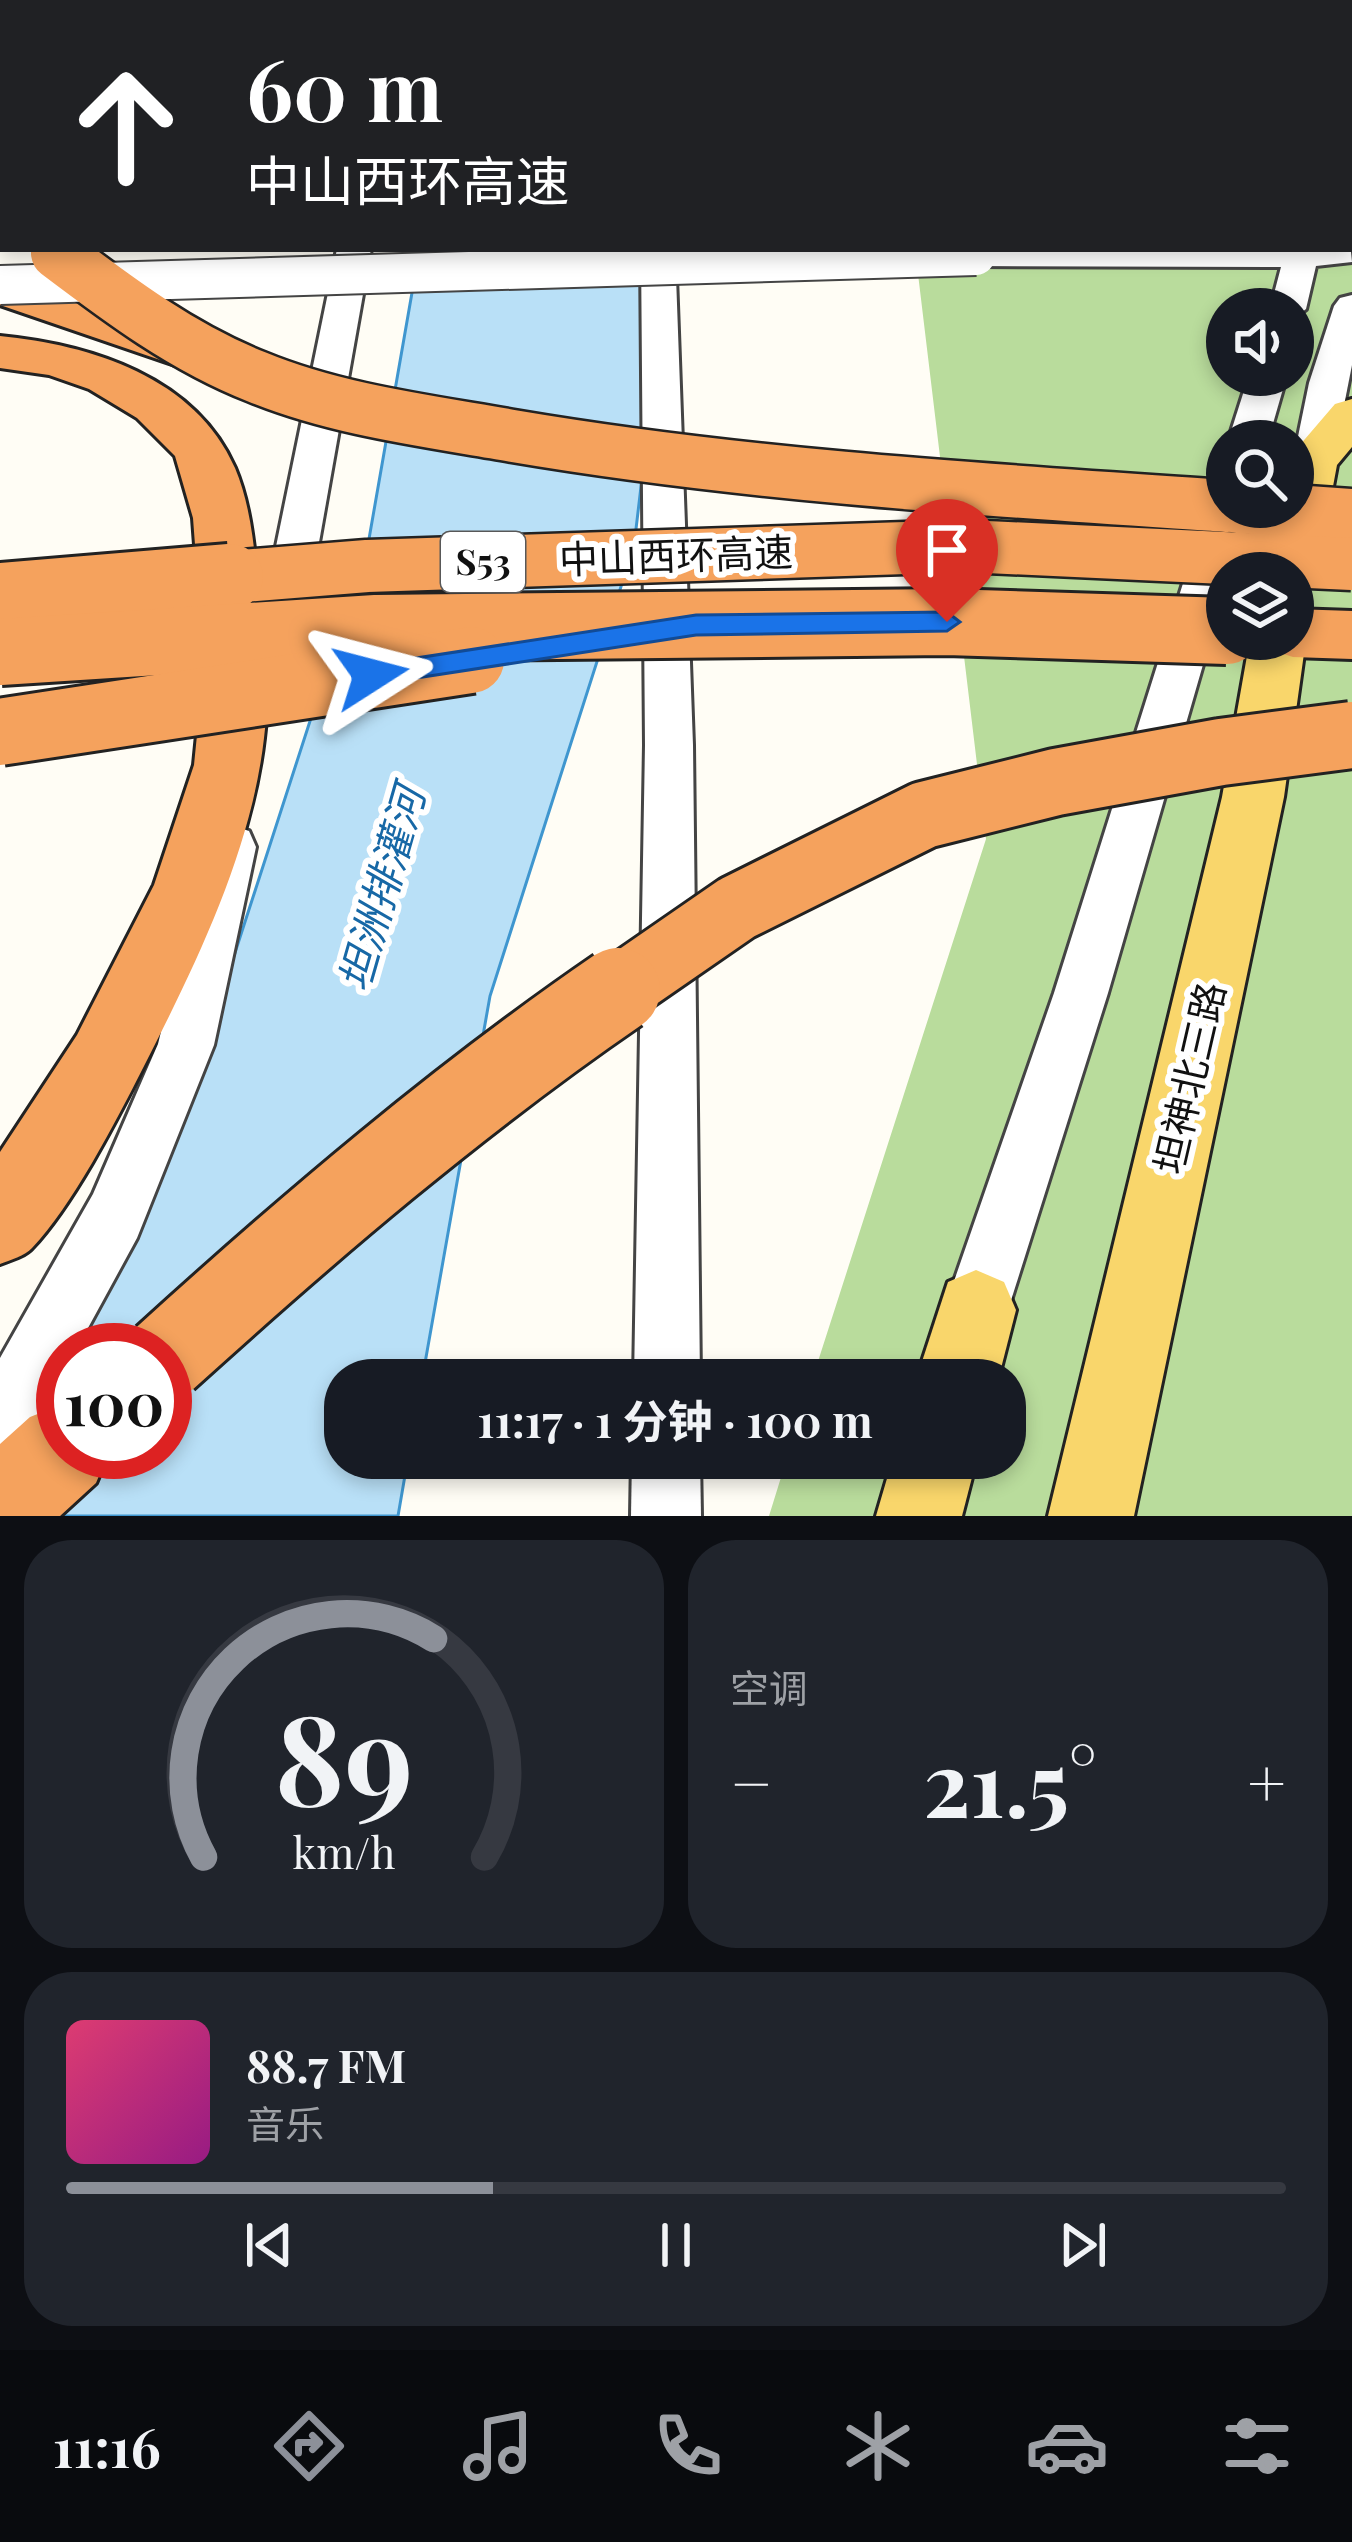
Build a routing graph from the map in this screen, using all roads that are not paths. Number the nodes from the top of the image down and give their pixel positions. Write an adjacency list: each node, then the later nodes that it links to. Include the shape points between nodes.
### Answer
1 (55, 252): 10 (highway, bridge)
2 (353, 252): 32 (street, via 296,562 186,1045 115,1216)
3 (658, 252): 31 (street, via 669,745)
4 (1303, 253): 5 (street); 6 (street, bridge); 7 (street)
5 (1352, 253)
6 (0, 287): 10 (highway, bridge)
7 (1294, 288)
8 (1352, 306): 12 (street)
9 (0, 352): 28 (highway, bridge, via 77,366 124,387 195,444 224,532 238,669 227,762 199,860 124,1025)
10 (258, 378): 14 (highway, bridge, via 544,442 770,471)
11 (1352, 415): 13 (main road)
12 (1314, 456)
13 (1314, 460)
14 (1206, 505)
15 (1314, 512): 16 (highway, bridge)
16 (1352, 515)
17 (1222, 528): 30 (street)
18 (1352, 564): 19 (highway, 中山西环高速 / S53, bridge, via 966,545 367,566)
19 (0, 596)
20 (696, 625): 21 (highway, 中山西环高速 / S53, bridge); 24 (highway, 中山西环高速 / S53, bridge, via 376,628); 26 (highway, bridge)
21 (1206, 630)
22 (1314, 633): 23 (highway)
23 (1352, 634)
24 (0, 652)
25 (1275, 660): 39 (main road, 坦神北三路, via 1253,797)
26 (0, 732)
27 (1352, 735): 29 (highway, bridge, via 1056,782 924,815 737,908 558,1031)
28 (0, 1222)
29 (192, 1333)
30 (966, 1345)
31 (667, 1359)
32 (0, 1423)
33 (36, 1475): 36 (highway)
34 (666, 1479): 37 (street)
35 (930, 1479): 38 (main road)
36 (0, 1508)
37 (666, 1516)
38 (920, 1516)
39 (1091, 1516)

